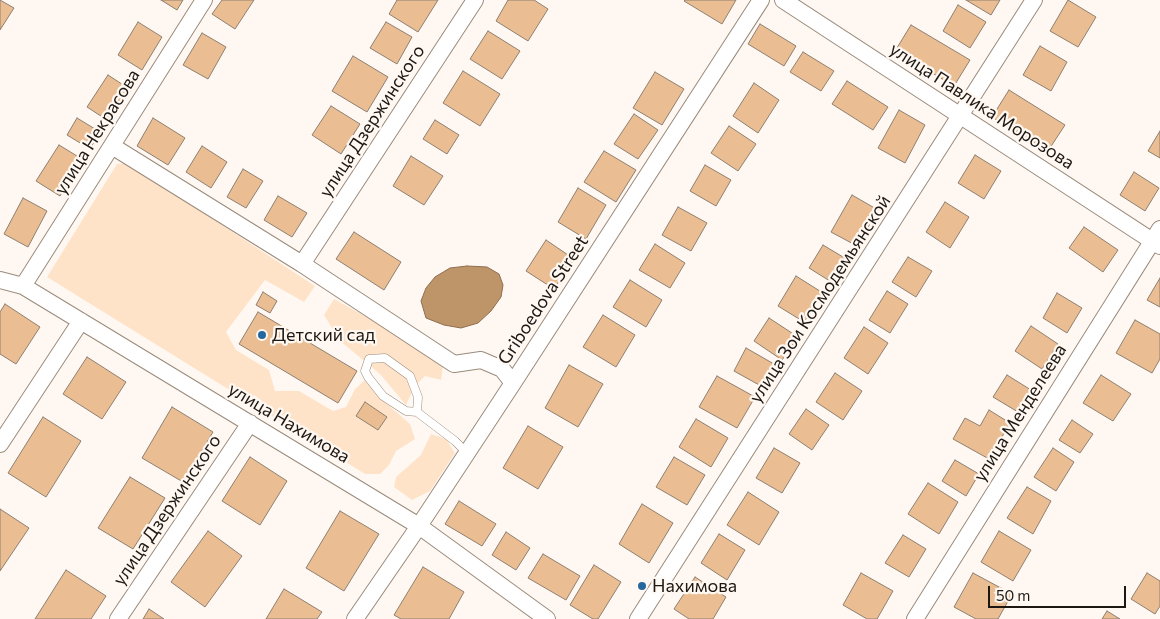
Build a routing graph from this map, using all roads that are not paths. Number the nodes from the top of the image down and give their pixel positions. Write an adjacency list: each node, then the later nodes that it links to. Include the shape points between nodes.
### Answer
1 (204, 0): 7 (street, улица Некрасова)
2 (475, 0): 9 (street, улица Дзержинского)
3 (761, 0): 13 (street, Griboedova Street)
4 (783, 0): 6 (street, улица Павлика Морозова)
5 (1034, 0): 6 (street, улица Зои Космодемьянской)
6 (960, 116): 8 (street, улица Павлика Морозова); 22 (street, улица Зои Космодемьянской)
7 (112, 146): 9 (street); 11 (street, улица Некрасова)
8 (1157, 239): 23 (street, улица Менделеева)
9 (302, 264): 13 (street, via 454,364 481,360 502,369)
10 (0, 280): 11 (street, улица Нахимова)
11 (23, 286): 12 (street, улица Нахимова)
12 (81, 321): 15 (street, улица Нахимова); 16 (street)
13 (513, 383): 17 (street, Griboedova Street)
14 (417, 412): 14 (lane, via 406,412 383,396 365,371 369,359 384,358 410,376 418,397); 17 (lane)
15 (250, 423): 18 (street, улица Нахимова); 19 (street, улица Дзержинского)
16 (0, 444)
17 (467, 453): 18 (street, Griboedova Street)
18 (419, 526): 20 (street, Griboedova Street); 21 (street, улица Нахимова)
19 (118, 619)
20 (354, 619)
21 (547, 619)
22 (638, 619)
23 (915, 619)

